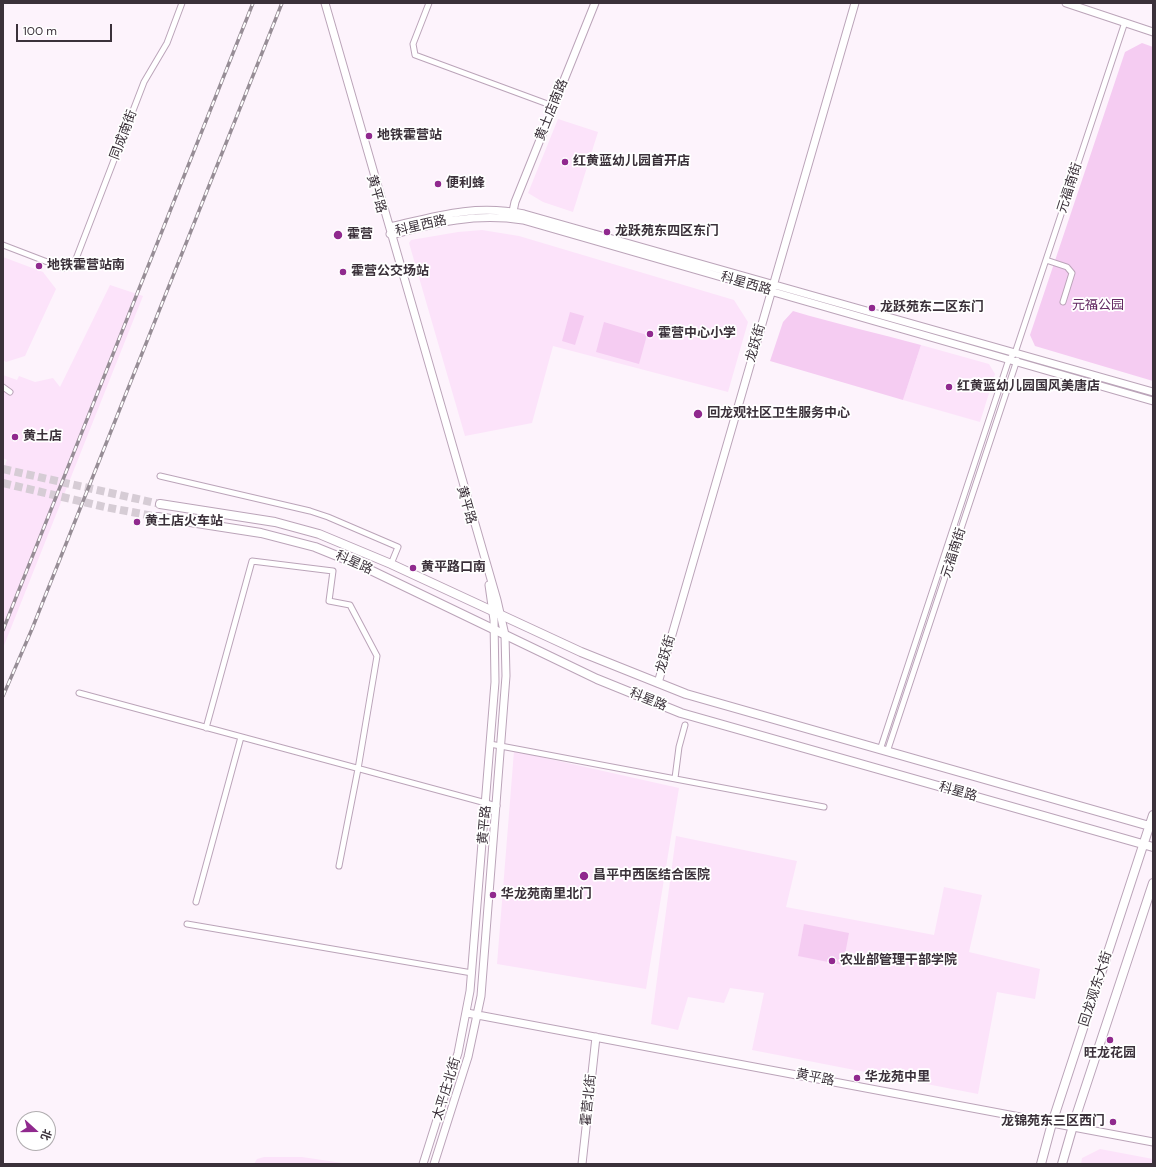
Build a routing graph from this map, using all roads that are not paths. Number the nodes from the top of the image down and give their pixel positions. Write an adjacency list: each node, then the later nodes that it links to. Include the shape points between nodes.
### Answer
1 (182, 3): 13 (street, 同成南街, via 167,43 144,82 77,259 69,267 60,267)
2 (321, 3): 12 (main road, 黄平路)
3 (326, 3): 12 (main road, 黄平路)
4 (429, 3): 10 (street, via 413,44 414,55)
5 (595, 3): 10 (main road, 黄土店南路)
6 (855, 3): 15 (main road, 龙跃街)
7 (1066, 3): 8 (main road)
8 (1125, 22): 9 (main road); 14 (street, 元福南街)
9 (1153, 32)
10 (553, 106): 11 (main road, 黄土店南路)
11 (512, 215): 12 (main road, 科星西路, via 490,209 465,210 438,215); 15 (main road, 科星西路)
12 (390, 232): 28 (main road, 黄平路, via 485,571); 29 (main road, 黄平路)
13 (3, 245)
14 (1046, 260): 16 (street, via 1067,267 1072,272); 17 (street, 元福南街)
15 (772, 288): 17 (main road, 科星西路); 18 (main road, 科星西路); 32 (main road, 龙跃街)
16 (1063, 302)
17 (1015, 353): 18 (street, 元福南街); 19 (street); 22 (main road, 科星西路)
18 (1009, 359): 19 (main road, 科星西路); 39 (street, 元福南街)
19 (1017, 362): 23 (main road, 科星西路); 39 (street, 元福南街)
20 (3, 387): 21 (street)
21 (10, 392)
22 (1153, 392)
23 (1153, 400)
24 (160, 476): 27 (street, via 328,517 398,547)
25 (160, 504): 27 (main road, 科星路, via 292,526 334,539)
26 (158, 517): 30 (main road, 科星路, via 261,533 315,547 362,566)
27 (391, 564): 28 (main road, 科星路)
28 (493, 611): 29 (main road, 科星路); 30 (main road, 黄平路)
29 (501, 615): 31 (main road, 黄平路); 32 (main road, 科星路, via 581,652)
30 (495, 630): 31 (main road, 科星路); 37 (main road, 黄平路, via 496,674)
31 (505, 635): 38 (main road, 黄平路, via 506,676); 47 (main road, 科星路, via 597,679 681,713)
32 (658, 683): 39 (main road, 科星路, via 718,704)
33 (78, 693): 35 (street)
34 (685, 725): 41 (street)
35 (206, 728): 36 (street); 40 (street, via 252,561 333,571 329,601 350,605 376,656)
36 (241, 737): 40 (street); 51 (street)
37 (490, 744): 38 (street); 42 (main road, 黄平路)
38 (501, 746): 41 (street); 43 (main road, 黄平路)
39 (884, 751): 46 (main road, 科星路)
40 (358, 769): 42 (street); 49 (street)
41 (675, 778): 44 (street)
42 (487, 804): 43 (street); 53 (main road, 黄平路)
43 (497, 806): 55 (main road, 黄平路)
44 (824, 807)
45 (1153, 816): 46 (main road, 回龙观东大街)
46 (1151, 827): 47 (main road, 回龙观东大街)
47 (1144, 845): 48 (main road, 科星路); 57 (main road, 回龙观东大街)
48 (1153, 847)
49 (339, 866)
50 (1153, 883): 58 (main road, 回龙观东大街)
51 (196, 902)
52 (187, 924): 53 (street)
53 (472, 973): 54 (main road, 黄平路)
54 (467, 1012): 55 (main road, 黄平路); 60 (main road, 太平庄北街, via 458,1053)
55 (478, 1015): 56 (main road, 黄平路); 61 (main road, 太平庄北街, via 468,1057)
56 (596, 1037): 57 (main road, 黄平路); 62 (main road, 霍营北街)
57 (1052, 1123): 58 (main road, 黄平路); 63 (main road, 回龙观东大街)
58 (1072, 1127): 59 (main road, 黄平路); 64 (main road, 回龙观东大街)
59 (1153, 1142)
60 (423, 1164)
61 (434, 1164)
62 (582, 1164)
63 (1041, 1164)
64 (1062, 1164)

